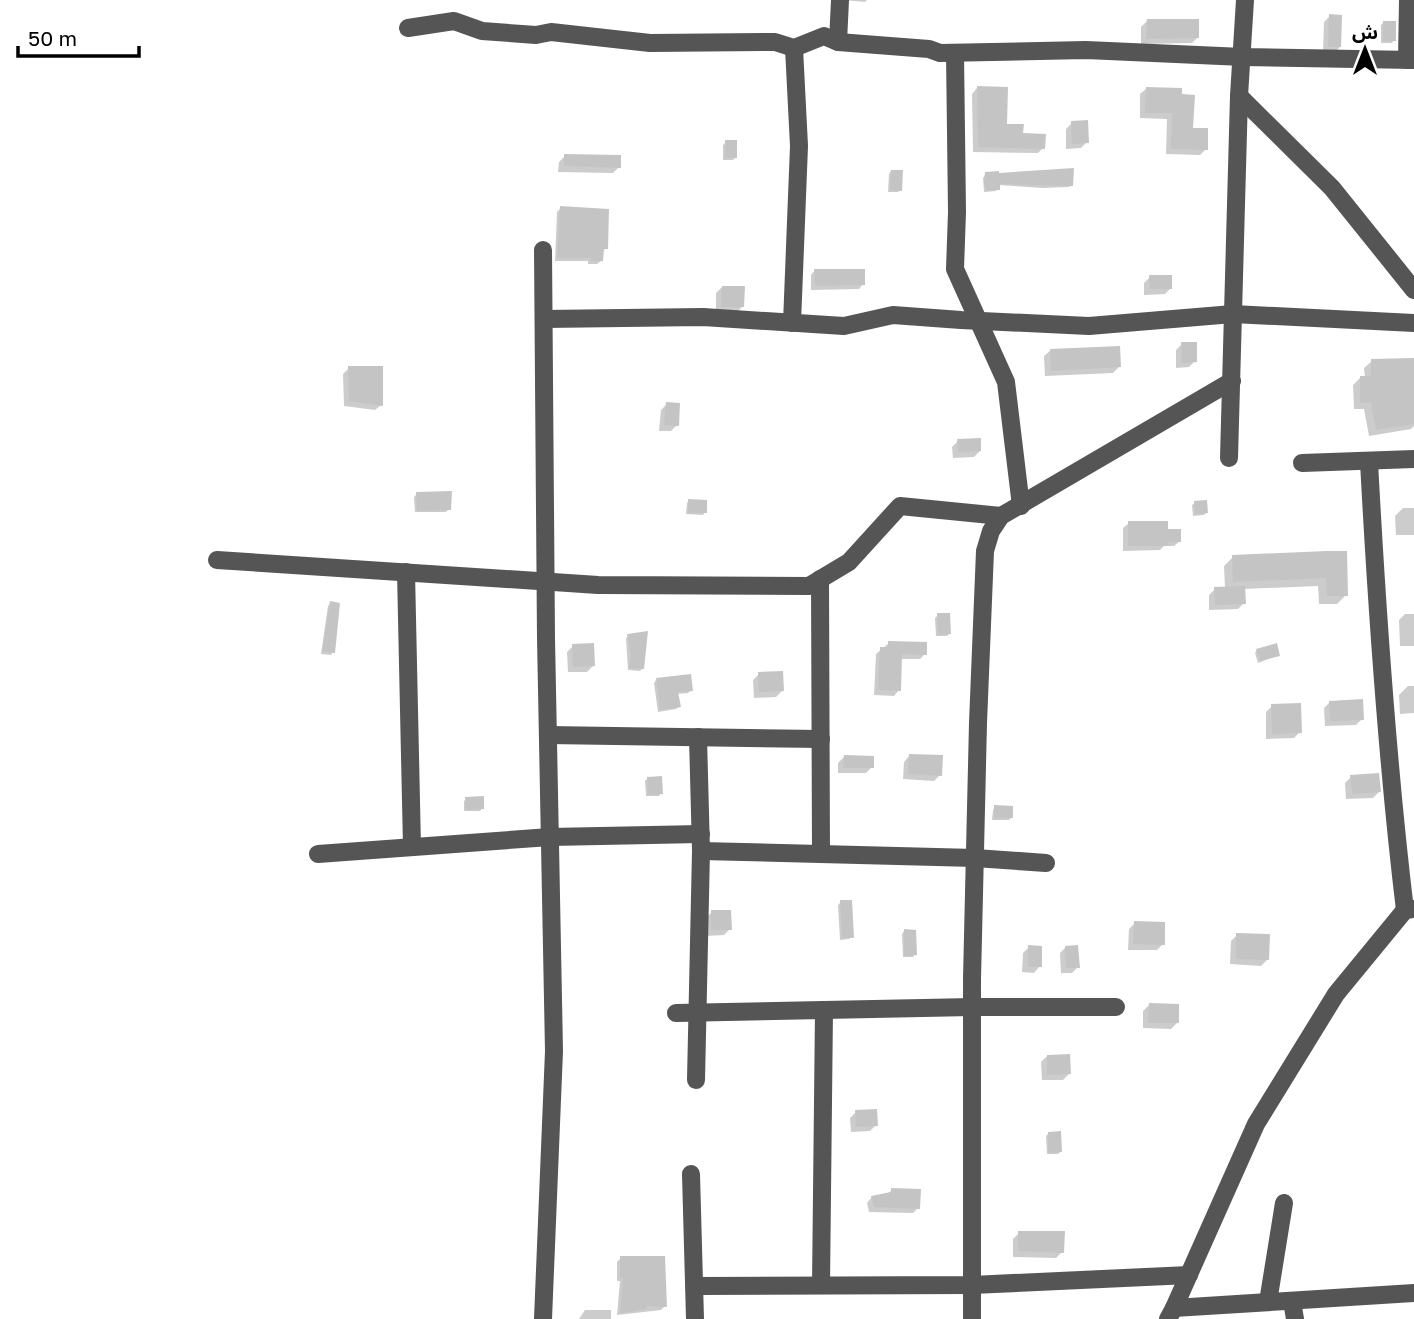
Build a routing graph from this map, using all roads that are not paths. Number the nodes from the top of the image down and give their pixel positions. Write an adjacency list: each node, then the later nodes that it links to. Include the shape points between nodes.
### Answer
1 (839, 0): 5 (street)
2 (1245, 0): 8 (street)
3 (1408, 0): 9 (street)
4 (408, 28): 6 (street, via 454,21 482,31 551,32 650,43 775,42)
5 (838, 42): 6 (street, via 824,36); 7 (street)
6 (794, 48): 16 (street, via 799,146)
7 (955, 53): 8 (street, via 1086,50); 15 (street, via 955,269)
8 (1243, 57): 9 (street); 10 (street)
9 (1411, 60)
10 (1239, 96): 12 (street, via 1332,188); 13 (street)
11 (543, 250): 14 (street)
12 (1414, 290)
13 (1233, 314): 15 (street, via 1088,326); 17 (street); 18 (street)
14 (544, 319): 16 (street, via 703,317); 28 (street)
15 (979, 321): 16 (street, via 894,315 844,326); 23 (street, via 1006,382)
16 (792, 323)
17 (1414, 323)
18 (1232, 381): 19 (street); 23 (street)
19 (1229, 458)
20 (1414, 459): 21 (street)
21 (1369, 462): 22 (street); 39 (street, via 1391,792)
22 (1302, 463)
23 (1021, 506): 24 (street)
24 (1001, 516): 27 (street, via 900,506 849,562); 37 (street, via 985,551)
25 (217, 560): 26 (street)
26 (406, 572): 28 (street); 34 (street)
27 (820, 579): 28 (street, via 809,586 598,586); 31 (street)
28 (546, 581): 29 (street)
29 (548, 735): 30 (street); 32 (street)
30 (698, 737): 31 (street); 33 (street)
31 (821, 740): 36 (street)
32 (550, 837): 33 (street); 34 (street); 56 (street, via 554,1051)
33 (701, 842): 36 (street); 44 (street)
34 (412, 847): 35 (street)
35 (318, 854)
36 (821, 854): 37 (street)
37 (975, 858): 38 (street); 40 (street)
38 (1046, 863)
39 (1409, 909): 48 (street, via 1336,993 1256,1124)
40 (972, 1007): 41 (street); 42 (street); 50 (street)
41 (1116, 1007)
42 (824, 1010): 44 (street); 49 (street)
43 (676, 1013): 44 (street)
44 (696, 1013): 45 (street)
45 (696, 1080)
46 (691, 1174): 51 (street)
47 (1284, 1203): 54 (street)
48 (1189, 1275): 50 (street); 55 (street)
49 (821, 1285): 50 (street); 51 (street)
50 (972, 1285): 58 (street)
51 (696, 1286): 57 (street)
52 (1414, 1293): 53 (street)
53 (1292, 1301): 54 (street); 59 (street)
54 (1268, 1302): 55 (street)
55 (1171, 1314)
56 (543, 1319)
57 (695, 1319)
58 (972, 1319)
59 (1295, 1319)

